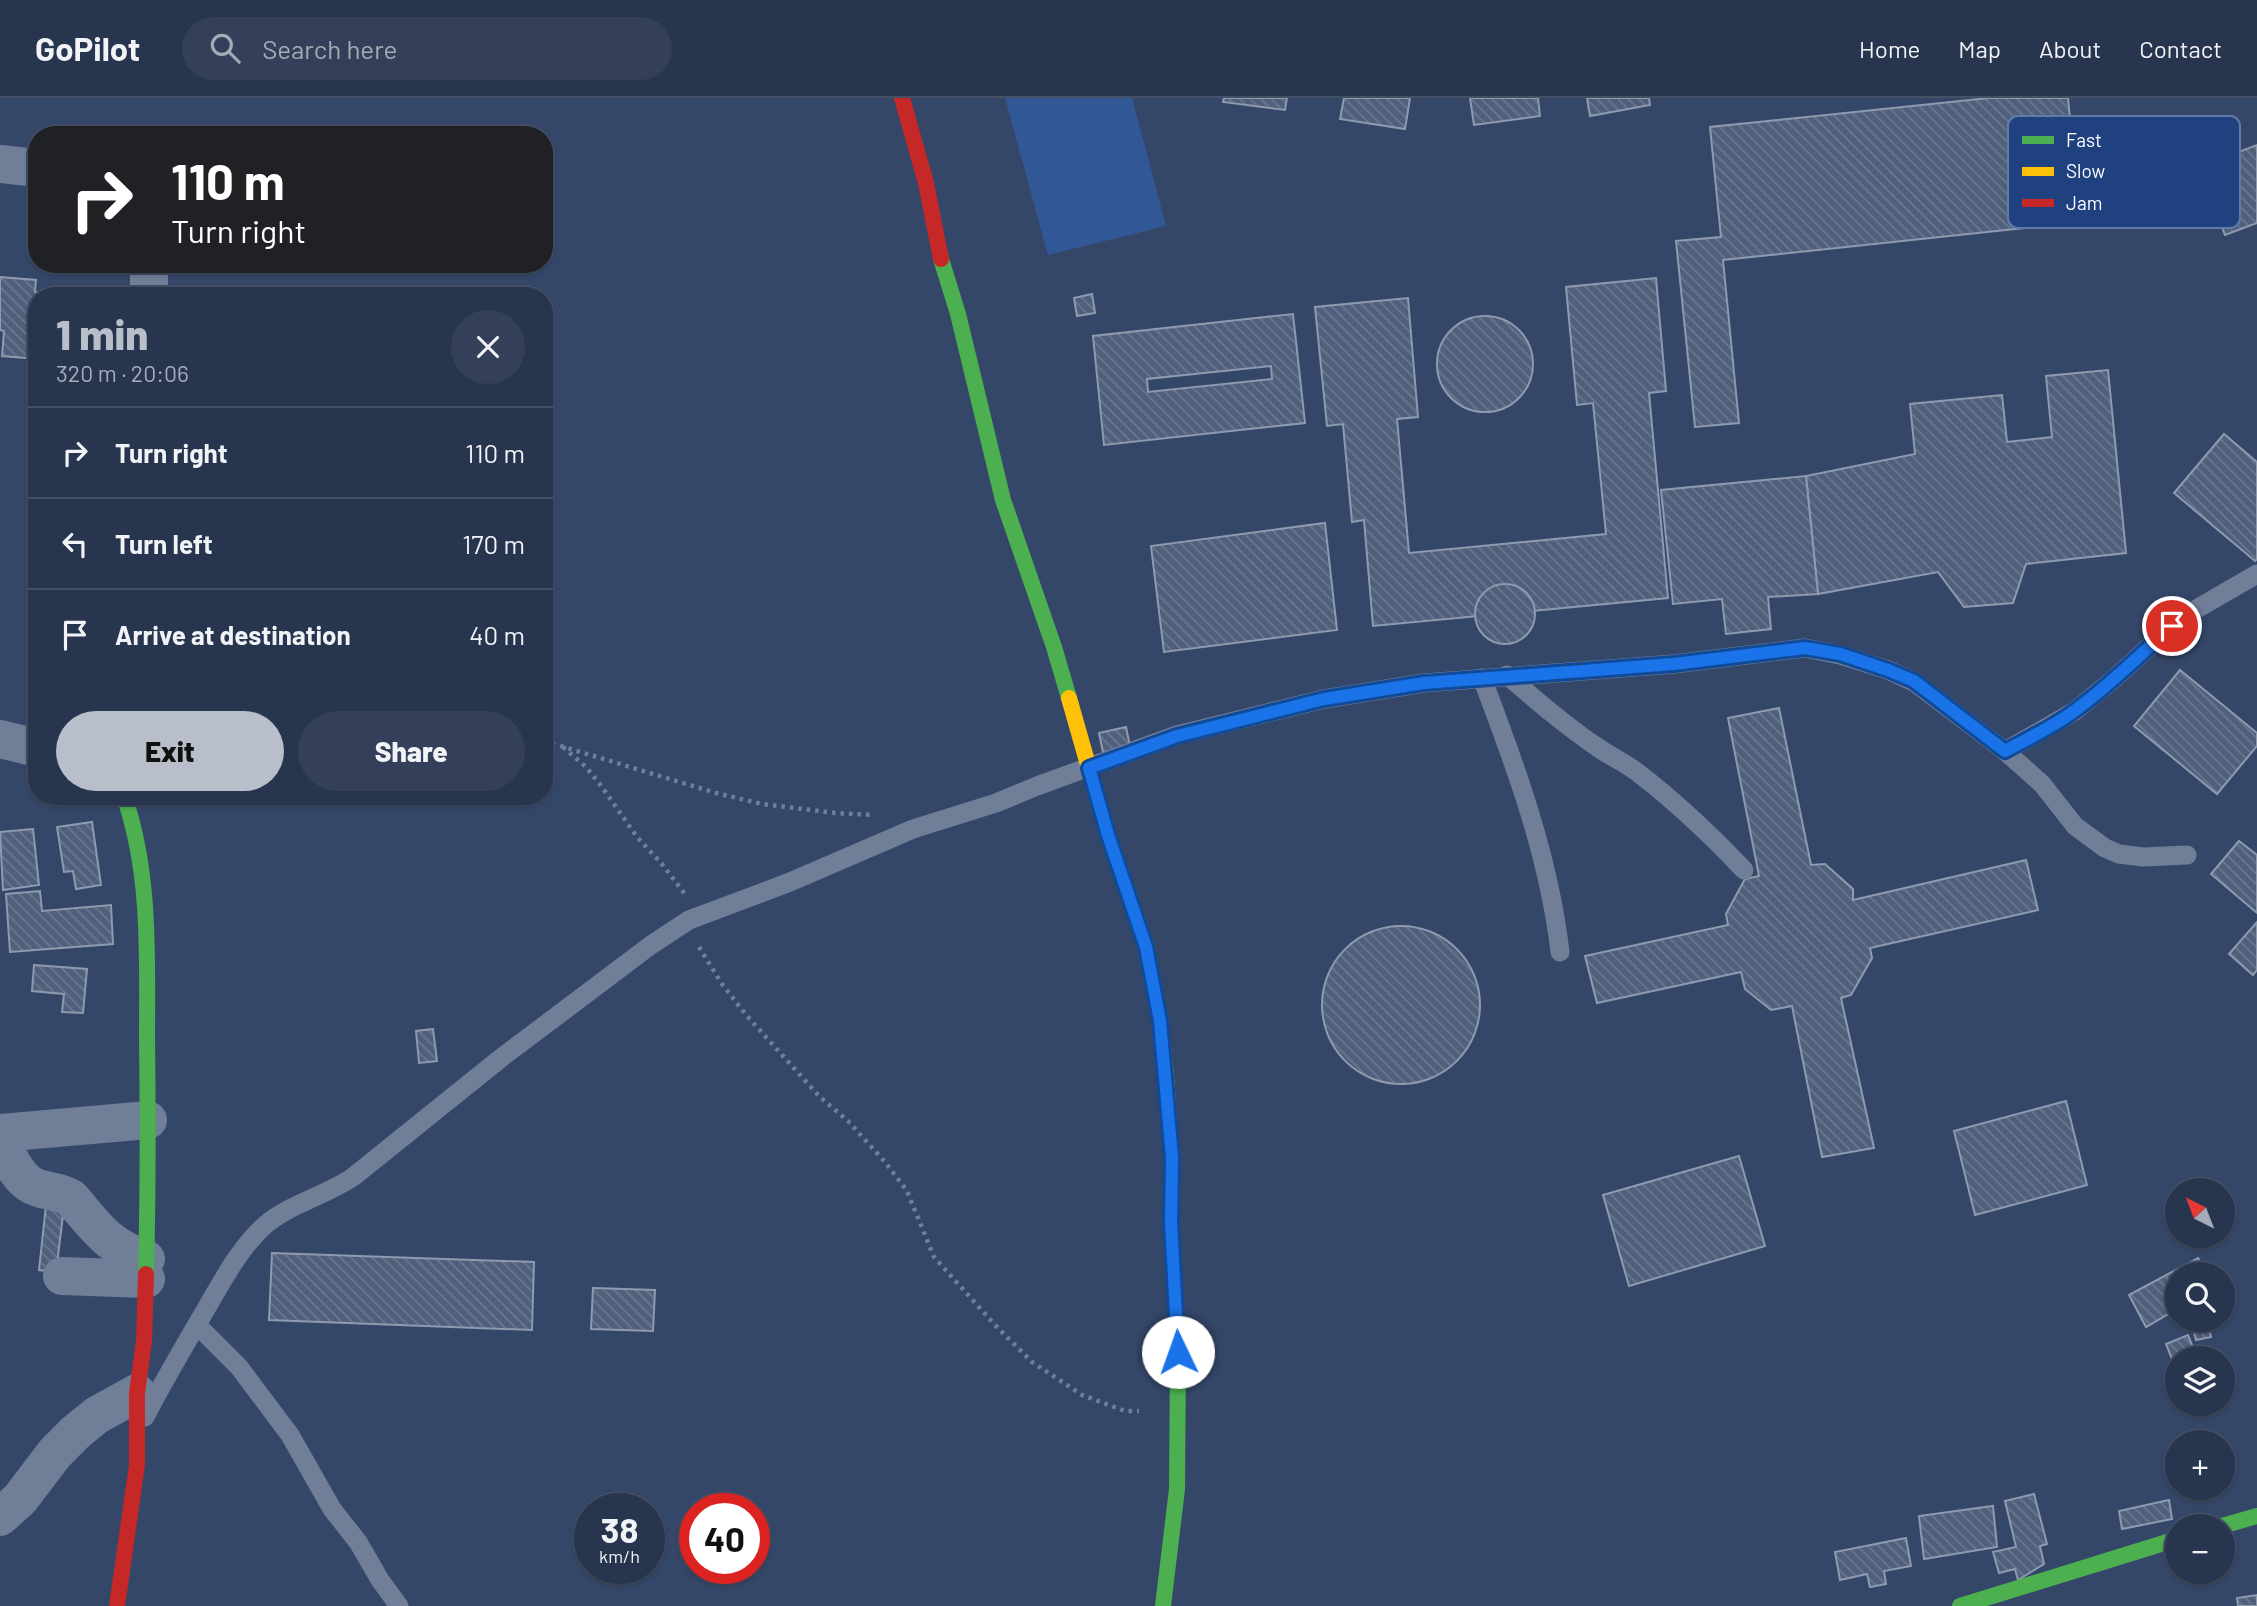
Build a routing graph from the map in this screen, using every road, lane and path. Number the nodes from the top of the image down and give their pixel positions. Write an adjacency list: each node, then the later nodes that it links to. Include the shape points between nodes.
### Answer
1 (902, 98): 12 (street, via 1003,500 1054,647)
2 (0, 164): 3 (street)
3 (28, 167)
4 (2257, 574): 11 (lane, via 2181,618 2075,711)
5 (1507, 675): 6 (lane); 11 (lane, via 1674,664 1805,648 1840,654 1914,681); 16 (lane, via 1554,715 1673,800)
6 (1482, 678): 12 (lane, via 1324,699 1177,736); 18 (lane, via 1541,852 1555,906)
7 (0, 739): 9 (street)
8 (553, 744): 10 (path)
9 (28, 746)
10 (563, 747): 14 (path, via 762,804); 17 (path, via 586,767 675,880)
11 (2005, 751): 15 (lane, via 2042,784 2075,826 2105,848 2143,857)
12 (1089, 768): 17 (lane, via 913,829); 26 (street, via 1146,947 1160,1021 1172,1158)
13 (127, 805): 19 (street, via 140,864 146,936)
14 (881, 816)
15 (2187, 855)
16 (1744, 870)
17 (694, 918): 24 (lane, via 501,1058 353,1177 265,1225 231,1267); 26 (path, via 697,943 722,984 819,1096 885,1162 907,1191 934,1257 1032,1362 1082,1395 1125,1411)
18 (1560, 952)
19 (148, 1120): 20 (street); 22 (street)
20 (0, 1132)
21 (0, 1140): 22 (street, via 32,1186 71,1198 103,1236)
22 (146, 1269): 23 (street); 25 (street)
23 (62, 1276)
24 (197, 1325): 25 (lane); 33 (lane, via 239,1367 290,1435 332,1509)
25 (137, 1411): 28 (street, via 97,1415 55,1453); 32 (street, via 137,1465)
26 (1178, 1412): 34 (street, via 1177,1489)
27 (2257, 1516): 29 (street)
28 (0, 1517)
29 (2235, 1522)
30 (2165, 1543): 31 (street)
31 (1970, 1605)
32 (117, 1606)
33 (399, 1606)
34 (1163, 1606)

